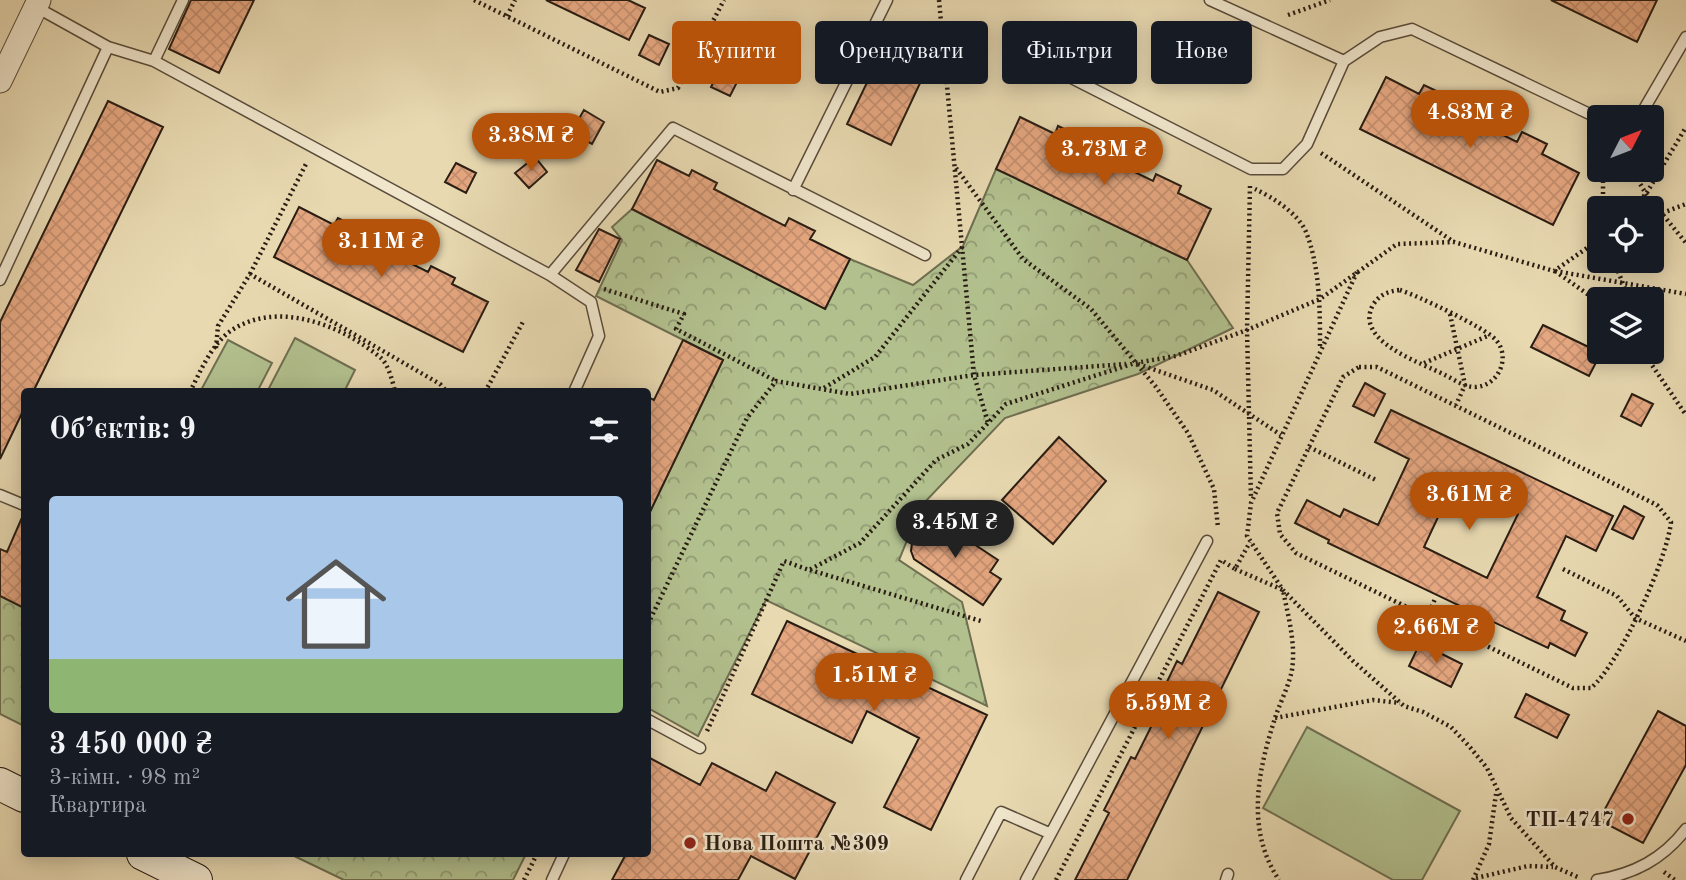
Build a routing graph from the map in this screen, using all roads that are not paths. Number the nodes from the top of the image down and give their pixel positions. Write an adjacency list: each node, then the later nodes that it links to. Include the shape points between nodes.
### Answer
1 (183, 0): 7 (lane)
2 (887, 0): 13 (lane)
3 (1210, 0): 8 (lane)
4 (38, 4): 6 (lane); 9 (street)
5 (1686, 37): 11 (lane)
6 (108, 47): 7 (lane); 16 (lane)
7 (154, 61): 15 (lane)
8 (1344, 61): 10 (lane, via 1307,144 1283,169 1251,169); 12 (lane, via 1380,37 1412,29)
9 (0, 81)
10 (1083, 84)
11 (1646, 105)
12 (1587, 113)
13 (793, 190): 14 (lane); 15 (lane, via 673,128)
14 (925, 255)
15 (550, 275): 17 (lane, via 591,302 599,336)
16 (0, 280)
17 (577, 388)
18 (0, 495): 19 (lane)
19 (21, 504)
20 (1207, 541): 26 (lane)
21 (651, 722): 22 (lane)
22 (700, 748)
23 (0, 784): 24 (street)
24 (21, 794)
25 (1686, 829): 33 (lane, via 1653,861 1631,873)
26 (1049, 833): 31 (lane, via 1001,812); 32 (lane)
27 (149, 857): 29 (street)
28 (563, 857): 30 (lane)
29 (196, 880)
30 (552, 880)
31 (966, 880)
32 (1026, 880)
33 (1597, 880)

